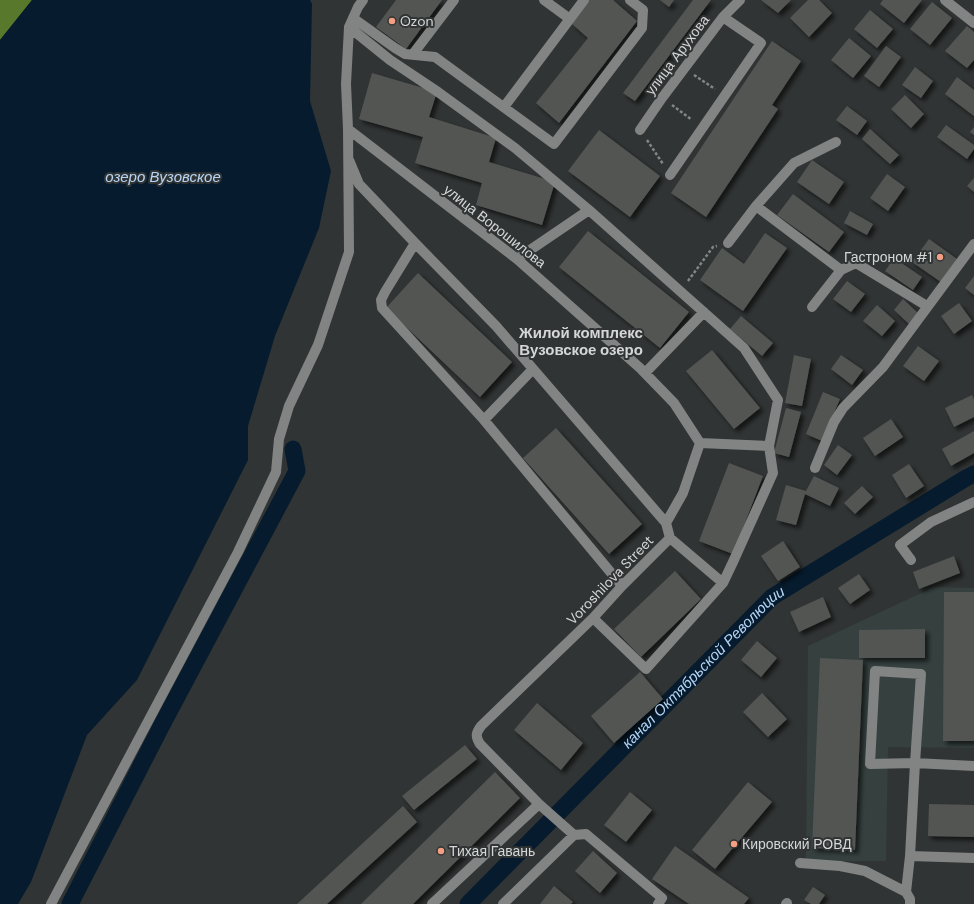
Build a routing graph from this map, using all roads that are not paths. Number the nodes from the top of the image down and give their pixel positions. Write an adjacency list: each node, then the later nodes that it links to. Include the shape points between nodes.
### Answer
1 (454, 0): 12 (street)
2 (544, 0): 9 (street)
3 (584, 0): 9 (street)
4 (630, 0): 13 (street, via 643,10 642,28 554,144)
5 (740, 0): 8 (street, улица Арухова)
6 (945, 0): 11 (street)
7 (360, 4): 10 (street)
8 (724, 17): 15 (street, улица Арухова); 18 (street, via 761,43)
9 (570, 19): 13 (street)
10 (351, 22): 12 (street, via 405,54); 14 (street, via 346,84); 20 (street, via 390,60 515,148)
11 (974, 22)
12 (413, 54): 13 (street, via 435,57)
13 (504, 107)
14 (348, 129): 17 (street); 24 (street, улица Ворошилова)
15 (640, 130)
16 (836, 142): 19 (street, via 794,163)
17 (349, 160): 21 (street, Voroshilova Street, via 359,184); 50 (street, via 349,252 318,345 289,406 279,439 276,472 238,552)
18 (670, 175)
19 (756, 206): 22 (street); 25 (street)
20 (589, 210): 24 (street); 28 (street)
21 (415, 243): 29 (street, Voroshilova Street, via 496,326); 31 (street, via 385,292 381,300 382,308)
22 (728, 243)
23 (974, 244): 26 (street)
24 (517, 259): 30 (street, улица Ворошилова)
25 (841, 270): 26 (street, via 856,263); 27 (street)
26 (927, 306): 34 (street, via 883,367 843,408 834,422)
27 (812, 307)
28 (704, 312): 30 (street); 33 (street, via 744,348 778,400)
29 (533, 369): 31 (street); 36 (street, Voroshilova Street)
30 (645, 373): 32 (street, улица Ворошилова, via 674,403)
31 (484, 420): 40 (street)
32 (700, 443): 33 (street); 36 (street, via 683,493)
33 (769, 446): 39 (street, via 773,473)
34 (815, 468)
35 (974, 502): 38 (street, via 931,522 900,545)
36 (666, 523): 37 (street, Voroshilova Street)
37 (670, 538): 39 (street); 40 (street, Voroshilova Street)
38 (911, 560)
39 (723, 583): 41 (street, via 646,669)
40 (622, 586): 41 (street, Voroshilova Street)
41 (593, 618): 44 (street, Voroshilova Street, via 477,731 476,738 480,744)
42 (915, 763): 42 (street, via 921,674 875,671 870,764); 43 (street); 46 (street)
43 (974, 766)
44 (539, 804): 45 (street); 51 (street)
45 (574, 835): 52 (street); 53 (street, via 586,834 662,898)
46 (910, 856): 47 (street); 49 (street)
47 (974, 858)
48 (800, 863): 49 (street, via 865,871)
49 (906, 892): 54 (street)
50 (51, 904)
51 (432, 904)
52 (503, 904)
53 (658, 904)
54 (910, 904)

